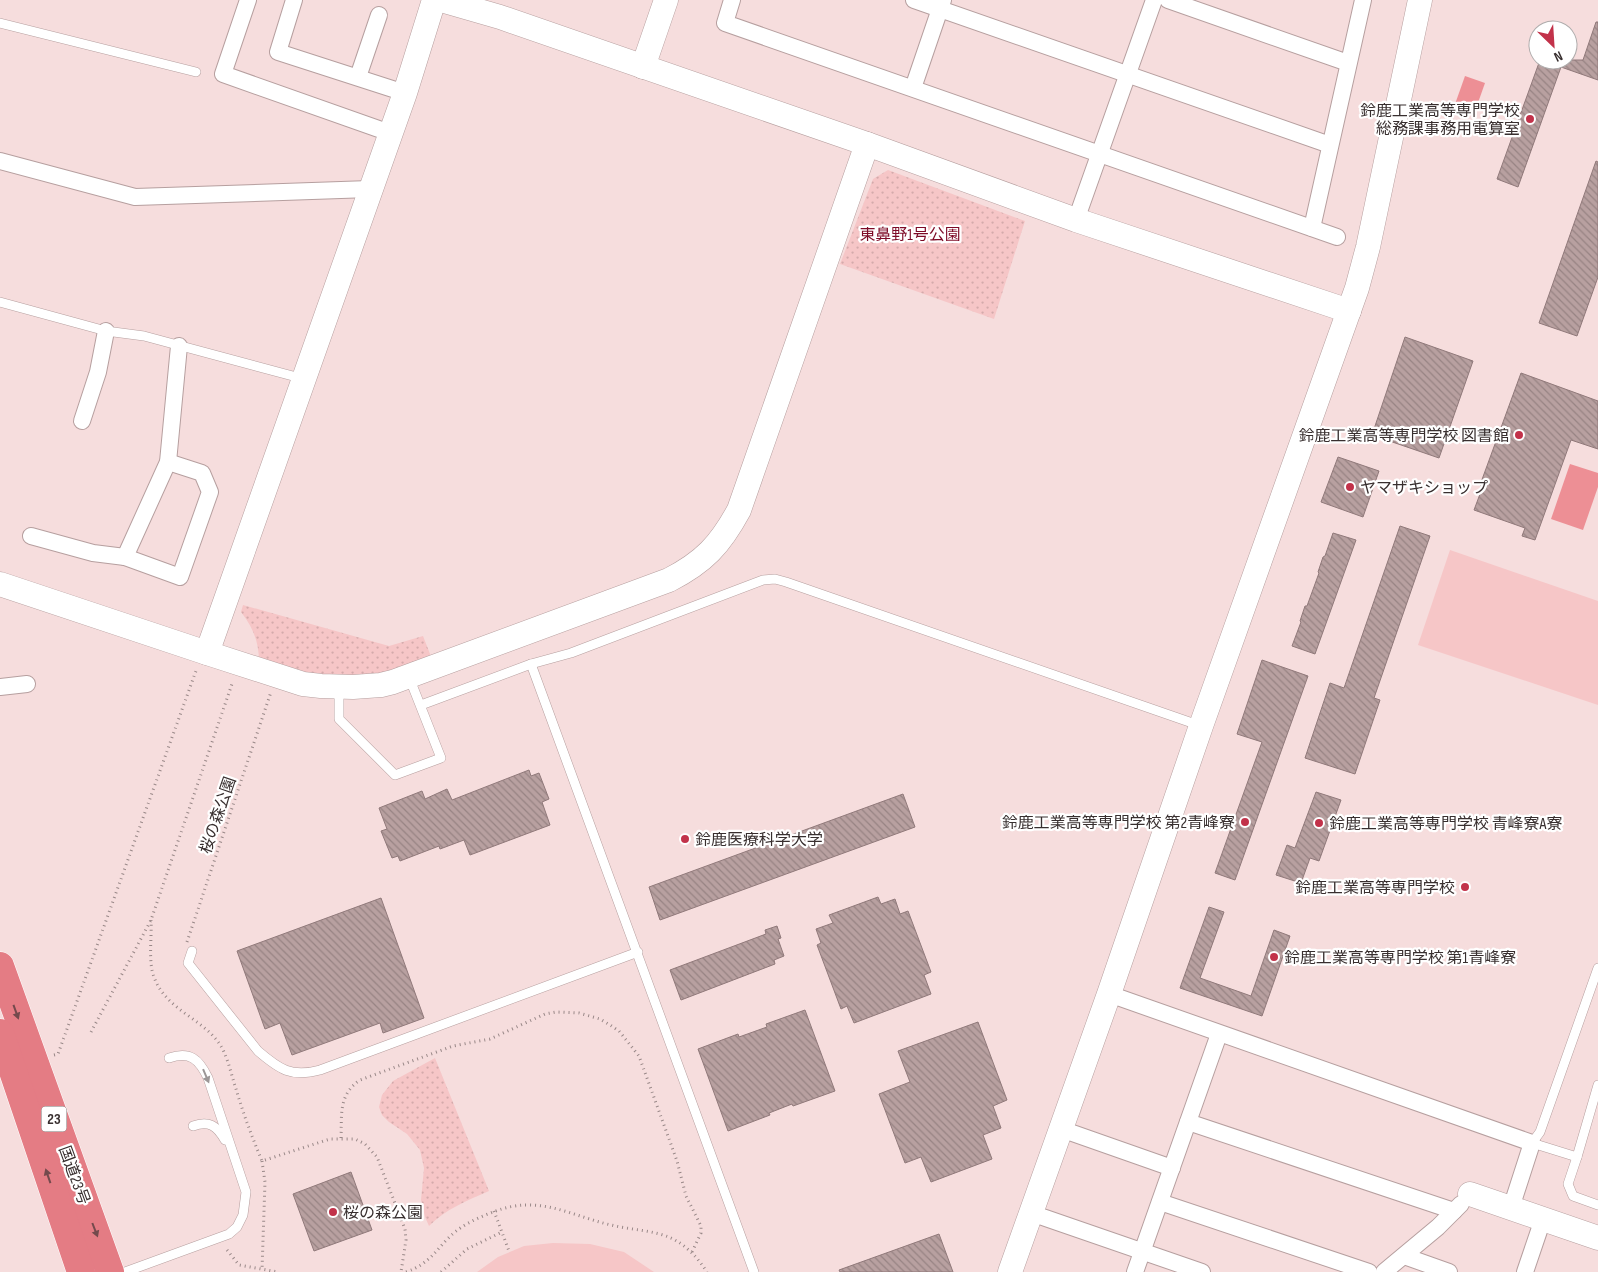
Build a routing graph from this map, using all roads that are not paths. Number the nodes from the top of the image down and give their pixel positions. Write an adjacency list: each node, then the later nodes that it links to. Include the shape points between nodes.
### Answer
1 (248, 0): 22 (street, via 223,74)
2 (294, 0): 19 (street, via 278,52)
3 (434, 0): 21 (street)
4 (441, 0): 16 (street)
5 (666, 0): 16 (street)
6 (732, 0): 20 (street, via 725,23)
7 (914, 0): 12 (street)
8 (1154, 0): 18 (street)
9 (1168, 0): 15 (street)
10 (1363, 0): 15 (street)
11 (1420, 0): 32 (street, via 1368,247)
12 (941, 5): 18 (street); 20 (street)
13 (379, 16): 19 (street)
14 (0, 23): 17 (lane)
15 (1348, 63): 24 (street)
16 (643, 67): 23 (street)
17 (196, 72)
18 (1128, 75): 24 (street); 25 (street)
19 (358, 77): 21 (street)
20 (912, 88): 25 (street)
21 (405, 93): 22 (street)
22 (390, 133): 27 (street)
23 (868, 144): 28 (street); 43 (street, via 739,510 716,546 698,563 668,580)
24 (1330, 145): 29 (street)
25 (1099, 154): 28 (street); 29 (street)
26 (0, 162): 27 (street, via 135,197)
27 (370, 189): 35 (street)
28 (1076, 220): 32 (street)
29 (1312, 228): 30 (street)
30 (1337, 237)
31 (0, 302): 33 (lane)
32 (1349, 311): 48 (street)
33 (106, 331): 34 (lane, via 144,336); 36 (street, via 98,372)
34 (179, 346): 35 (lane); 37 (street)
35 (304, 379): 41 (street)
36 (82, 421)
37 (168, 462): 39 (street); 39 (street, via 202,472 210,492 180,577)
38 (31, 536): 39 (street)
39 (124, 558)
40 (0, 584): 41 (street)
41 (205, 661): 46 (street, via 303,684)
42 (531, 664): 47 (lane); 48 (lane, via 571,653 763,580 775,579); 50 (lane)
43 (409, 676): 46 (street, via 381,685); 47 (lane)
44 (27, 684): 45 (street)
45 (0, 687)
46 (339, 688): 47 (lane, via 339,719 395,775 441,758)
47 (421, 705)
48 (1201, 726): 53 (street)
49 (189, 949): 50 (lane, via 188,963 258,1051 271,1062 296,1074 320,1070)
50 (638, 952): 78 (lane)
51 (0, 966): 76 (highway, 国道23号 / 23, one-way to 76)
52 (1598, 968): 61 (lane, via 1540,1132)
53 (1109, 994): 55 (street); 60 (street)
54 (0, 1033): 75 (highway, 国道23号 / 23, one-way to 54)
55 (1219, 1034): 58 (street); 61 (street)
56 (169, 1058): 63 (lane, one-way to 63, via 188,1056 201,1065)
57 (1598, 1085): 62 (lane)
58 (1188, 1122): 64 (street); 69 (street)
59 (193, 1126): 63 (lane, via 205,1122 219,1129)
60 (1061, 1129): 64 (street); 70 (street)
61 (1532, 1143): 62 (lane); 68 (street)
62 (1577, 1157): 67 (lane, via 1568,1184 1570,1190 1573,1196)
63 (235, 1160): 77 (lane, via 246,1192 243,1216 237,1227 218,1239)
64 (1172, 1168): 66 (street)
65 (1470, 1194): 68 (street); 69 (street)
66 (1160, 1202): 73 (street); 82 (street)
67 (1598, 1205)
68 (1511, 1208): 71 (street)
69 (1454, 1211): 74 (street)
70 (1031, 1213): 73 (street); 79 (street)
71 (1543, 1219): 72 (street); 85 (street)
72 (1598, 1238)
73 (1142, 1252): 80 (street); 81 (street)
74 (1404, 1256): 83 (street); 84 (street)
75 (81, 1272)
76 (110, 1272)
77 (125, 1272)
78 (754, 1272)
79 (1010, 1272)
80 (1135, 1272)
81 (1202, 1272)
82 (1369, 1272)
83 (1384, 1272)
84 (1449, 1272)
85 (1525, 1272)

